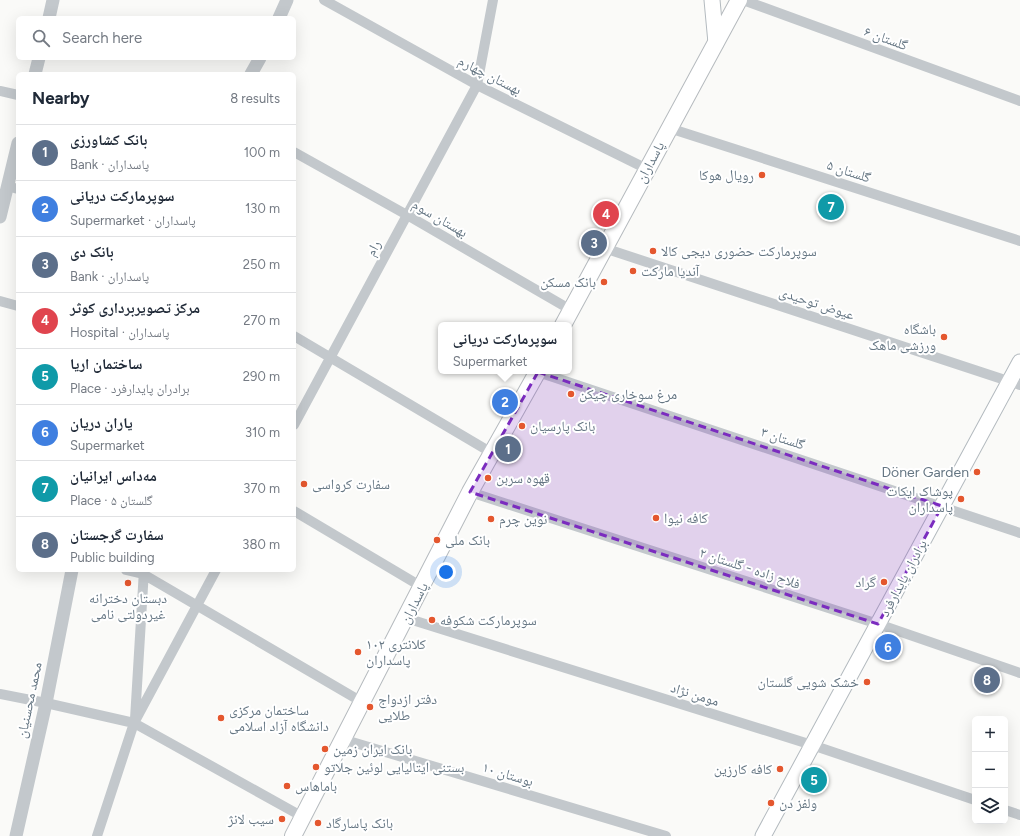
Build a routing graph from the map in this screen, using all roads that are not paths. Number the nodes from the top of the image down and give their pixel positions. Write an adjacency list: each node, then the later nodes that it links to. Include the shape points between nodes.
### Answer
1 (53, 0): 8 (street)
2 (287, 0): 9 (street)
3 (324, 0): 15 (street, بهستان چهارم)
4 (493, 0): 15 (street, رام)
5 (712, 0): 10 (main road)
6 (739, 0): 10 (main road, پاسداران)
7 (743, 0): 18 (street, گلستان ۶)
8 (49, 16)
9 (279, 16)
10 (716, 43): 19 (main road, پاسداران)
11 (38, 60): 13 (street)
12 (257, 60): 14 (street)
13 (36, 72)
14 (252, 72)
15 (477, 85): 22 (street, بهستان چهارم); 25 (street, رام)
16 (0, 91): 17 (street)
17 (16, 95)
18 (1020, 101)
19 (669, 128): 22 (main road, پاسداران); 26 (street, گلستان ۵)
20 (296, 153): 25 (street, بهستان سوم)
21 (16, 161): 23 (street)
22 (647, 169): 27 (main road, پاسداران)
23 (13, 187): 24 (street)
24 (1, 211)
25 (407, 214): 30 (street, بهستان سوم); 33 (street, رام)
26 (1020, 241)
27 (604, 248): 30 (main road, پاسداران); 37 (street, عیوض توحیدی)
28 (0, 301): 29 (street)
29 (16, 305)
30 (571, 310): 31 (main road, پاسداران)
31 (565, 322)
32 (296, 337): 33 (street)
33 (330, 357): 38 (street, رام); 39 (street)
34 (1020, 362): 37 (main road, برادران پایدارفرد)
35 (536, 374): 39 (main road, پاسداران)
36 (547, 374): 41 (street, گلستان ۳)
37 (1015, 383): 41 (main road, برادران پایدارفرد)
38 (296, 421)
39 (492, 453): 40 (main road, پاسداران)
40 (470, 492): 47 (main road, پاسداران); 50 (street, فلاح زاده - گلستان ۲)
41 (942, 506): 43 (street, گلستان ۳); 50 (main road, برادران پایدارفرد)
42 (296, 512): 47 (street)
43 (1020, 533)
44 (72, 572): 54 (street, محمد محسنیان)
45 (144, 572): 48 (street); 55 (street)
46 (215, 572): 48 (street)
47 (422, 587): 49 (main road, پاسداران)
48 (197, 605): 53 (street); 55 (street)
49 (406, 618): 53 (main road, پاسداران); 57 (street, مومن نژاد)
50 (878, 624): 51 (street, فلاح زاده - گلستان ۲); 57 (main road, برادران پایدارفرد)
51 (1020, 673)
52 (0, 694): 54 (street)
53 (362, 702): 56 (main road, پاسداران)
54 (46, 703): 55 (street); 62 (street, محمد محسنیان)
55 (134, 723): 61 (street); 63 (street)
56 (342, 739): 61 (main road, پاسداران); 65 (street, بوستان ۱۰)
57 (812, 745): 58 (street, مومن نژاد); 66 (main road, برادران پایدارفرد)
58 (972, 799)
59 (1008, 811): 60 (street)
60 (1020, 815)
61 (303, 817): 64 (main road, پاسداران)
62 (16, 836)
63 (97, 836)
64 (293, 836)
65 (666, 836)
66 (764, 836)

